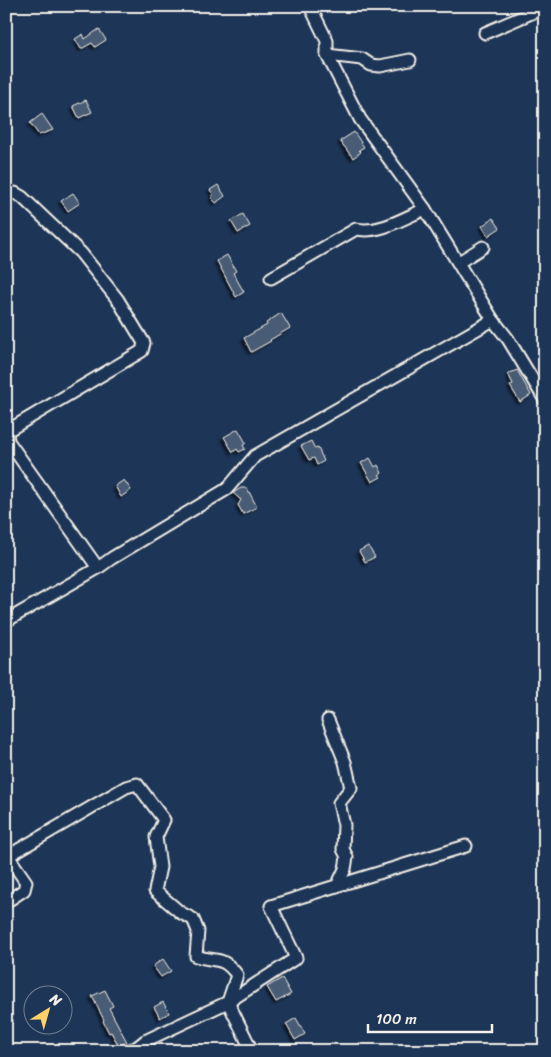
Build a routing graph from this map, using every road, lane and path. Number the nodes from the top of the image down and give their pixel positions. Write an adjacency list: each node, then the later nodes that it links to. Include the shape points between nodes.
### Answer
1 (310, 6): 4 (street, via 327,42)
2 (545, 7): 3 (street)
3 (485, 34)
4 (328, 55): 5 (street, via 362,59 380,66); 7 (street, via 360,119)
5 (410, 60)
6 (6, 195): 13 (street, via 15,193 22,197 81,253 118,300 144,343 142,352 7,431 8,441)
7 (425, 209): 9 (street); 10 (street, via 385,226 366,231 356,229)
8 (483, 247): 9 (street)
9 (458, 262): 11 (street)
10 (271, 278)
11 (493, 320): 12 (street); 13 (street, via 255,456 227,488)
12 (545, 400)
13 (98, 568): 14 (street)
14 (6, 620)
15 (328, 720): 18 (street, via 345,762 351,788 339,803 346,858)
16 (466, 846): 18 (street)
17 (7, 855): 19 (street, via 26,882 24,890); 20 (street, via 126,786 137,784 164,820 156,837 160,867 155,891 181,914 193,919 198,931 196,956 209,961 221,960 229,964 237,975)
18 (337, 886): 20 (street, via 271,906 296,958)
19 (6, 902)
20 (228, 1002): 21 (street); 23 (street)
21 (144, 1046): 22 (street)
22 (126, 1051)
23 (252, 1051)

